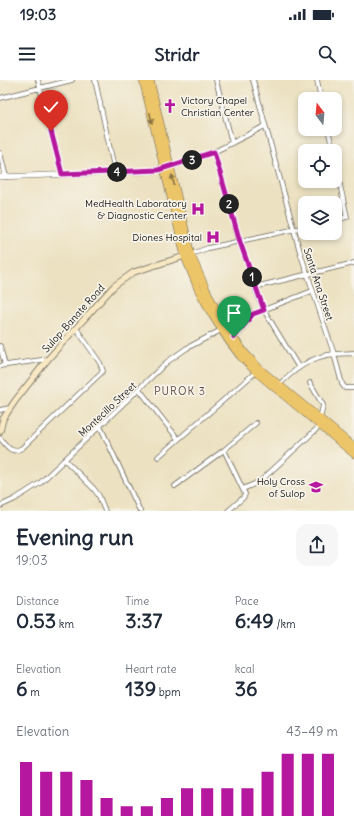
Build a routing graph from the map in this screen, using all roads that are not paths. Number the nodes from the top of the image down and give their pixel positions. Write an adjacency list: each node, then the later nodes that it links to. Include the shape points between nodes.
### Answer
1 (38, 80): 9 (street)
2 (72, 80): 9 (street)
3 (95, 80): 17 (street)
4 (143, 80): 16 (highway, one-way to 16)
5 (150, 80): 16 (highway)
6 (216, 80): 13 (street)
7 (253, 80): 12 (street, Santa Ana Street)
8 (317, 80): 10 (street)
9 (40, 88): 11 (street); 18 (street)
10 (320, 92)
11 (0, 98)
12 (265, 126): 13 (street); 23 (street, Santa Ana Street)
13 (232, 143): 14 (street)
14 (214, 152): 16 (street); 24 (street)
15 (0, 153): 19 (street)
16 (166, 168): 17 (street); 25 (highway)
17 (115, 172): 18 (street)
18 (62, 174): 19 (street)
19 (3, 177)
20 (341, 188): 21 (street, via 347,217)
21 (342, 218)
22 (298, 229): 23 (street)
23 (293, 230): 24 (street); 27 (street, Santa Ana Street)
24 (240, 242): 25 (street); 28 (street)
25 (188, 256): 32 (highway); 33 (main road, Sulop-Banate Road, via 140,270 119,281); 34 (highway, via 198,289)
26 (354, 263): 27 (street)
27 (307, 275): 28 (street); 29 (street, Santa Ana Street)
28 (255, 288): 30 (street)
29 (312, 291): 30 (street); 38 (street, Santa Ana Street)
30 (264, 310): 31 (street); 41 (street)
31 (253, 314): 32 (street); 35 (street)
32 (222, 319): 34 (highway)
33 (76, 328): 39 (main road, Sulop-Banate Road); 53 (street, via 102,365 103,371 22,448 13,451)
34 (224, 328): 35 (highway); 42 (highway, via 240,356); 46 (street, Montecillo Street, via 176,356)
35 (234, 337): 42 (highway)
36 (0, 346): 40 (street)
37 (354, 353): 38 (street)
38 (334, 354): 41 (street); 45 (street, Santa Ana Street, via 343,386 347,389)
39 (48, 359): 40 (street); 47 (main road, Sulop-Banate Road)
40 (2, 366)
41 (299, 368): 44 (street)
42 (258, 370): 44 (highway); 54 (street)
43 (310, 383): 50 (street, via 323,405)
44 (277, 387): 50 (highway)
45 (354, 388)
46 (139, 389): 51 (street, Montecillo Street); 54 (street)
47 (10, 408): 48 (street); 52 (main road, Sulop-Banate Road, via 3,419)
48 (0, 410)
49 (256, 423): 56 (street)
50 (321, 423): 55 (highway); 57 (highway); 61 (street, via 261,481)
51 (100, 426): 59 (street, Montecillo Street); 64 (street)
52 (0, 431)
53 (0, 438)
54 (178, 439): 58 (street)
55 (354, 447)
56 (224, 450): 60 (street); 61 (street)
57 (354, 454)
58 (158, 458)
59 (65, 460): 62 (street, Montecillo Street, via 33,488); 63 (street, via 94,489)
60 (175, 486)
61 (243, 489): 65 (street, via 244,497)
62 (0, 506)
63 (105, 511)
64 (140, 511)
65 (228, 511)

